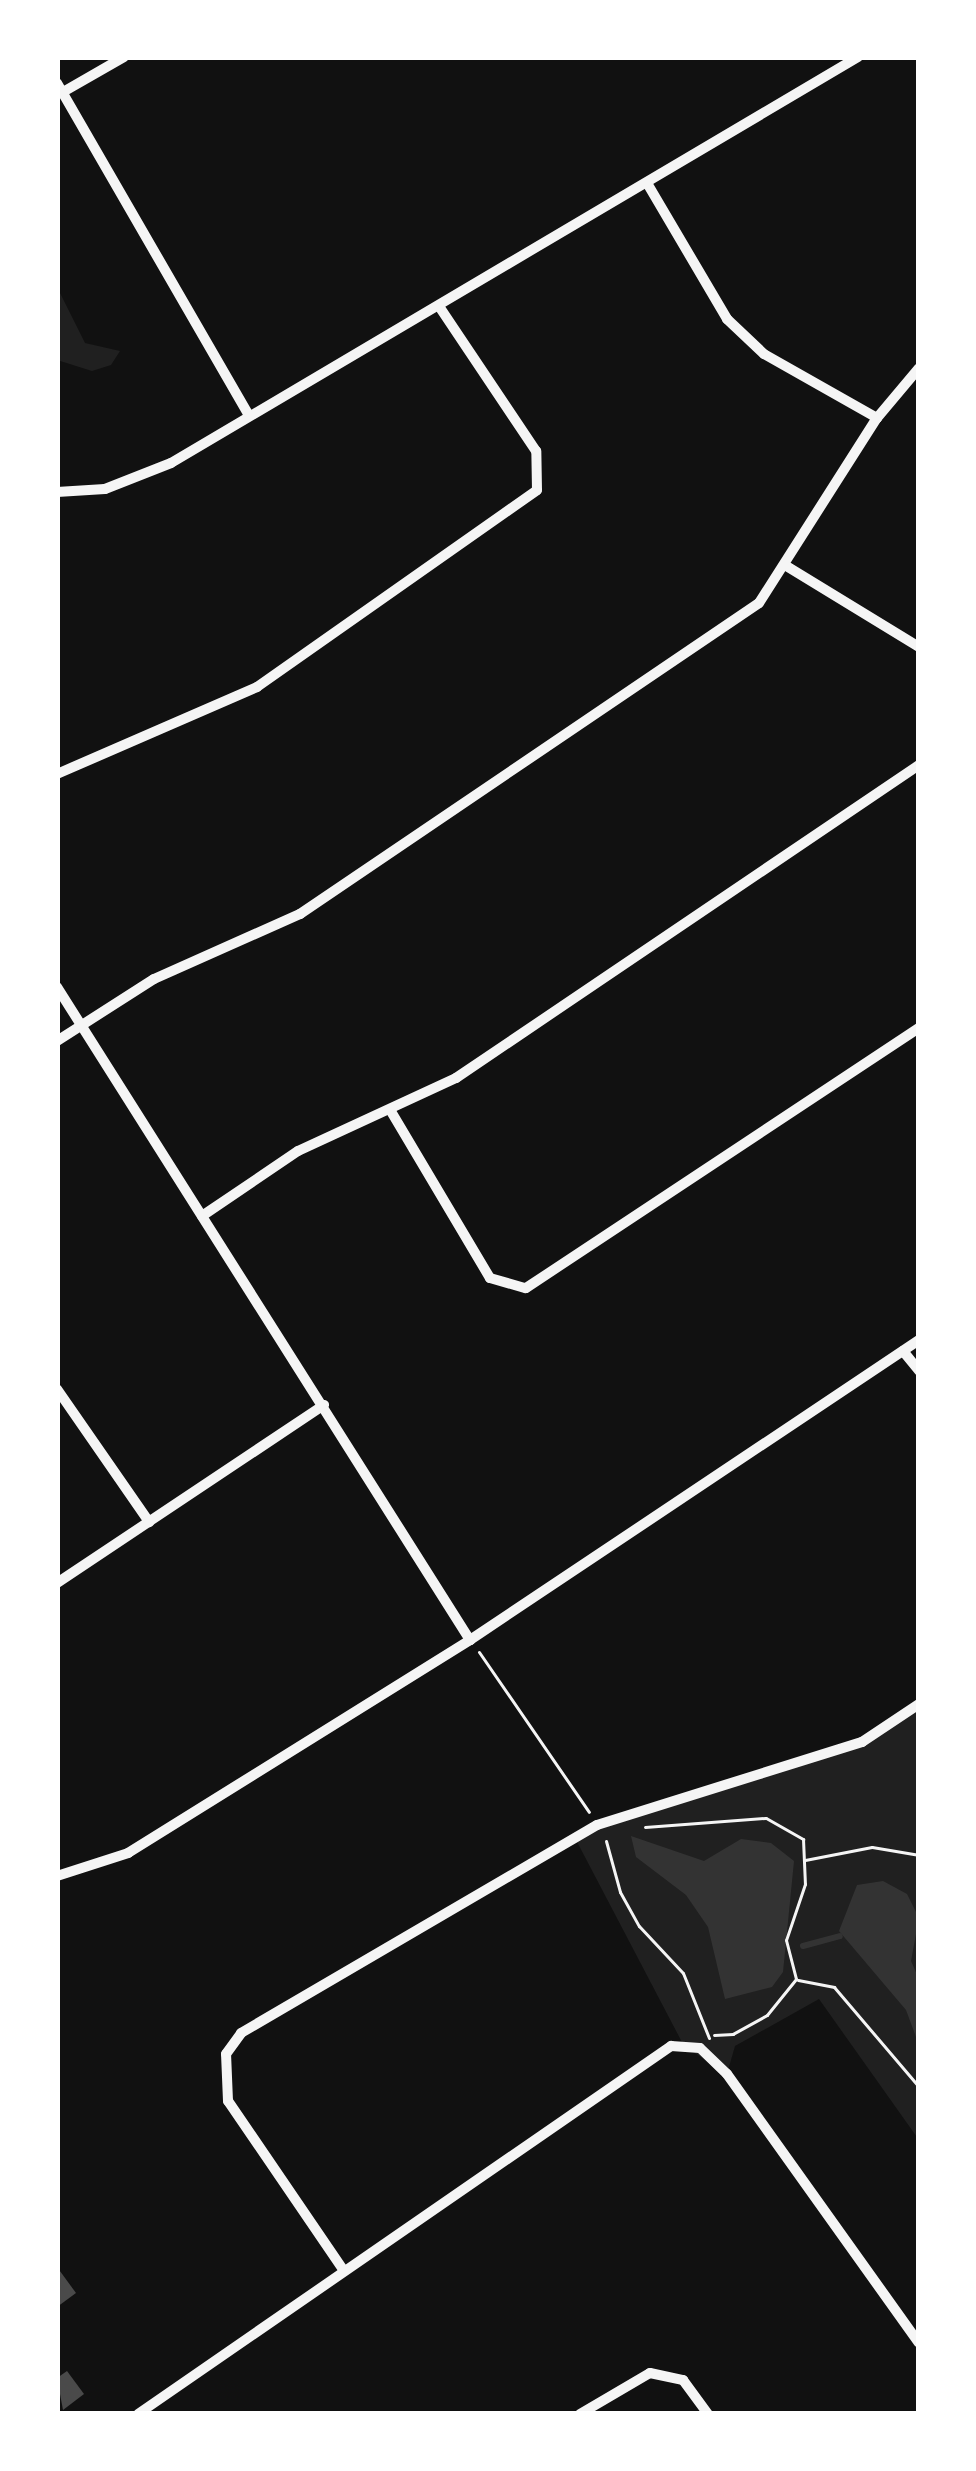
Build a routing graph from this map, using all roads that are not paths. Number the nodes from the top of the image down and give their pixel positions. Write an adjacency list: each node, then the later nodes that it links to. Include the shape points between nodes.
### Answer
1 (124, 57): 3 (street)
2 (858, 57): 4 (street)
3 (60, 87): 7 (street)
4 (647, 183): 5 (street); 8 (street, via 727,319 764,354)
5 (440, 306): 7 (street); 13 (street, via 536,451 537,490 257,687)
6 (919, 368): 8 (street)
7 (249, 415): 9 (street, via 171,463 105,489)
8 (877, 418): 10 (street)
9 (57, 492)
10 (788, 567): 11 (street); 15 (street, via 759,603 300,914 154,979)
11 (919, 647)
12 (919, 765): 18 (street)
13 (57, 774)
14 (57, 987): 15 (street)
15 (81, 1024): 17 (street); 19 (street)
16 (919, 1028): 18 (street, via 526,1288 490,1277)
17 (57, 1041)
18 (392, 1113): 19 (street, via 298,1151)
19 (202, 1216): 24 (street)
20 (919, 1340): 21 (street)
21 (903, 1351): 22 (street); 27 (street)
22 (919, 1371)
23 (57, 1389): 25 (street)
24 (324, 1405): 25 (street); 27 (street)
25 (148, 1522): 26 (street)
26 (57, 1583)
27 (470, 1640): 29 (street, via 128,1853)
28 (919, 1704): 30 (street, via 862,1742 598,1825 241,2033 226,2054 228,2101)
29 (57, 1876)
30 (342, 2268): 31 (street, via 652,2054 700,2048 727,2074); 32 (street)
31 (919, 2343)
32 (138, 2414)
33 (580, 2414): 34 (street, via 650,2373 683,2380)
34 (707, 2414)

